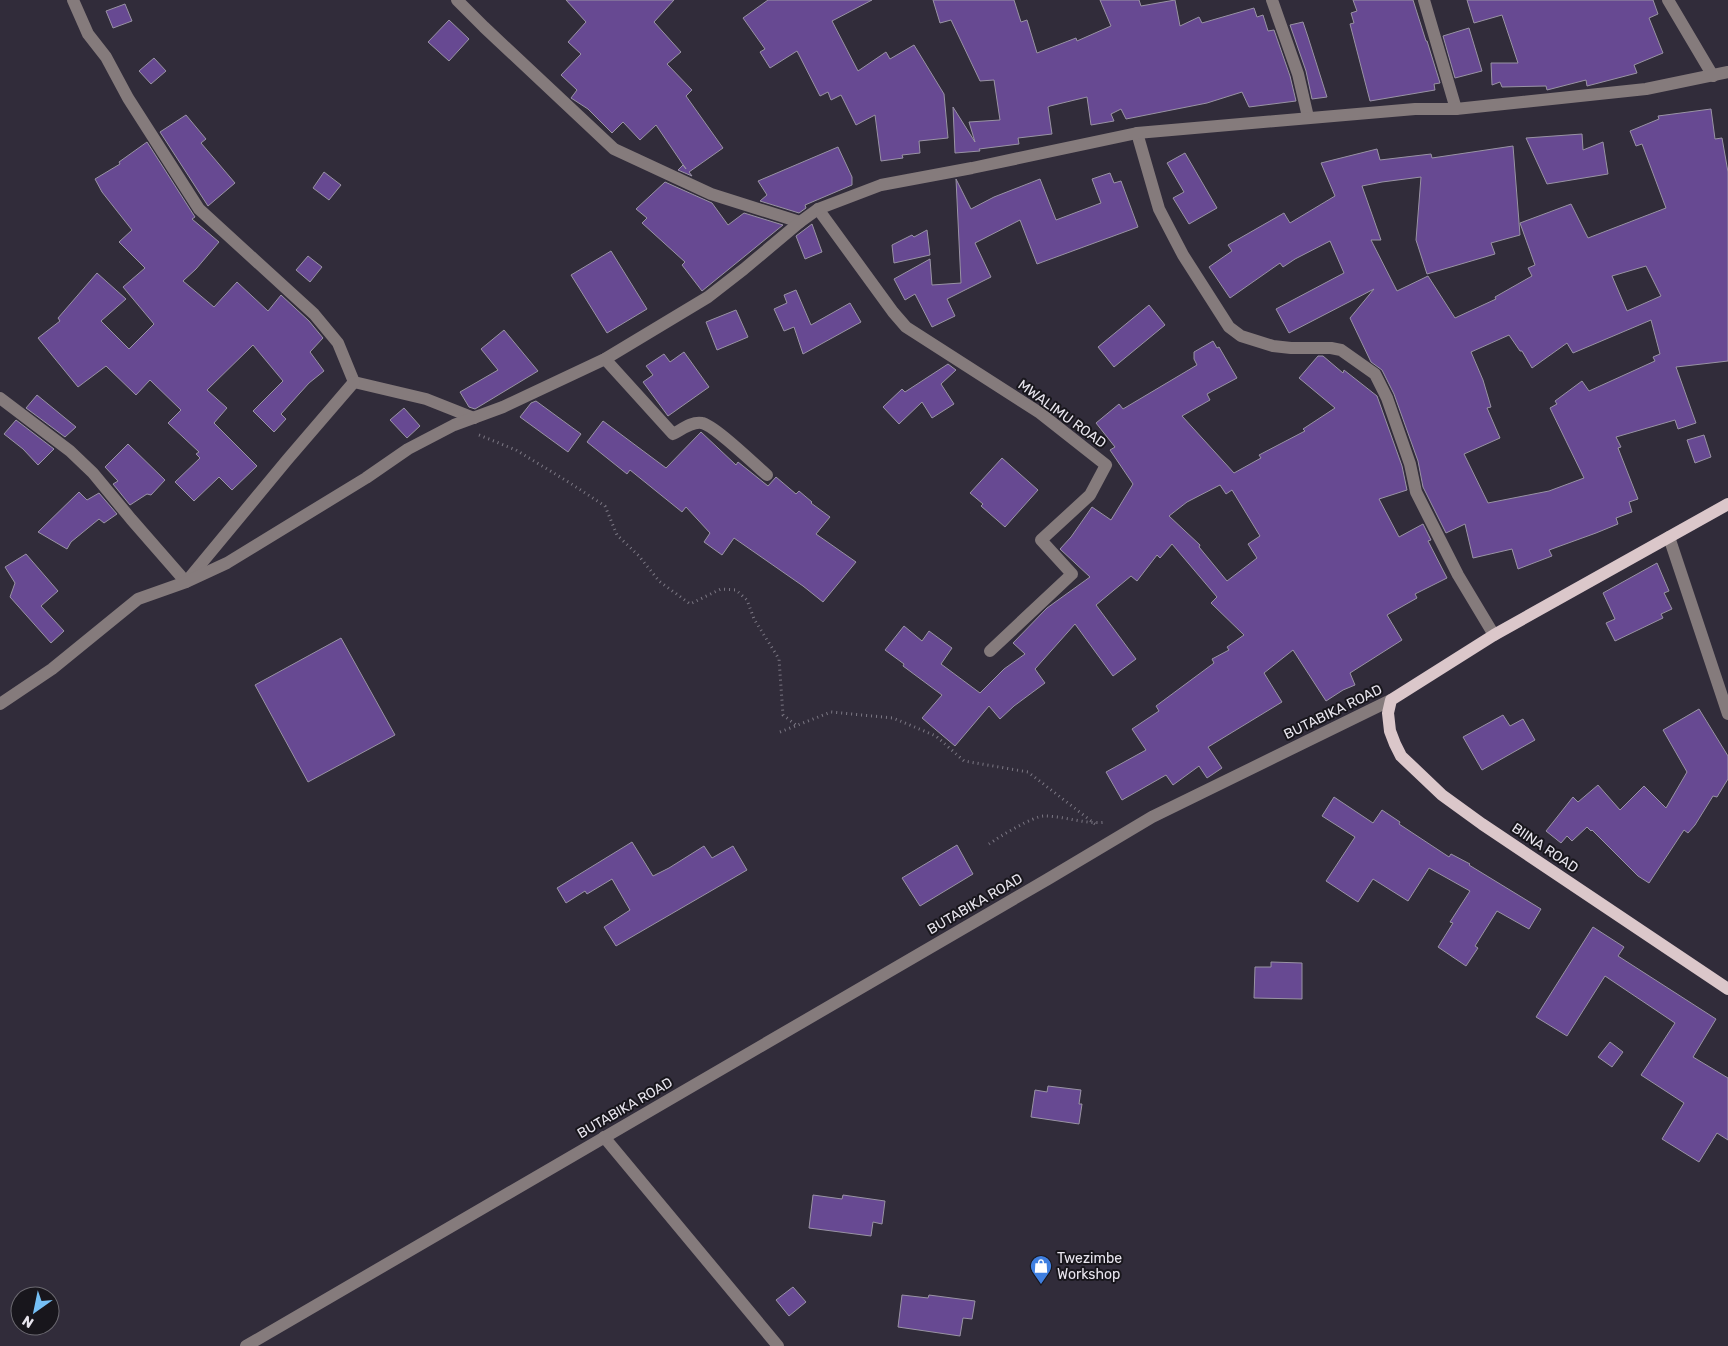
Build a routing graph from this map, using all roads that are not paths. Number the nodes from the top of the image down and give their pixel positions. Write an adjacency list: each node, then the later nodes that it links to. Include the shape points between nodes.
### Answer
1 (73, 0): 14 (street, via 88,34 106,57 128,98 199,209 314,314 338,343)
2 (457, 0): 12 (street, via 614,149 711,194)
3 (1272, 0): 9 (street, via 1298,74)
4 (1424, 0): 8 (street)
5 (1668, 0): 7 (street)
6 (1728, 72): 7 (street)
7 (1713, 76): 8 (street, via 1646,89)
8 (1456, 108): 9 (street)
9 (1308, 117): 10 (street)
10 (1137, 133): 11 (street, via 881,185); 21 (street, via 1159,209 1183,255 1229,327 1241,336 1273,346 1341,350 1374,374 1387,398 1410,464 1416,492)
11 (818, 209): 12 (street); 22 (street, MWALIMU ROAD, via 906,327 1040,413 1106,465 1090,495 1041,540 1072,574)
12 (800, 222): 13 (street, via 708,297)
13 (605, 359): 16 (street); 17 (street, via 673,434 692,424 702,423 714,429)
14 (354, 382): 16 (street, via 426,399); 20 (street)
15 (0, 398): 20 (street, via 70,451 93,473)
16 (474, 418): 20 (street, via 408,449 227,563)
17 (767, 475)
18 (1728, 504): 19 (main road, BUTABIKA ROAD)
19 (1668, 537): 21 (main road, BUTABIKA ROAD); 25 (street)
20 (186, 582): 24 (street, via 138,599 52,670)
21 (1494, 635): 23 (main road, BUTABIKA ROAD)
22 (990, 651)
23 (1391, 700): 26 (main road, BIINA ROAD, via 1388,713 1394,744 1401,756 1442,795); 27 (street, BUTABIKA ROAD, via 1152,817)
24 (0, 704)
25 (1728, 714)
26 (1728, 989)
27 (604, 1137): 28 (street, BUTABIKA ROAD); 29 (street)
28 (246, 1346)
29 (778, 1346)

